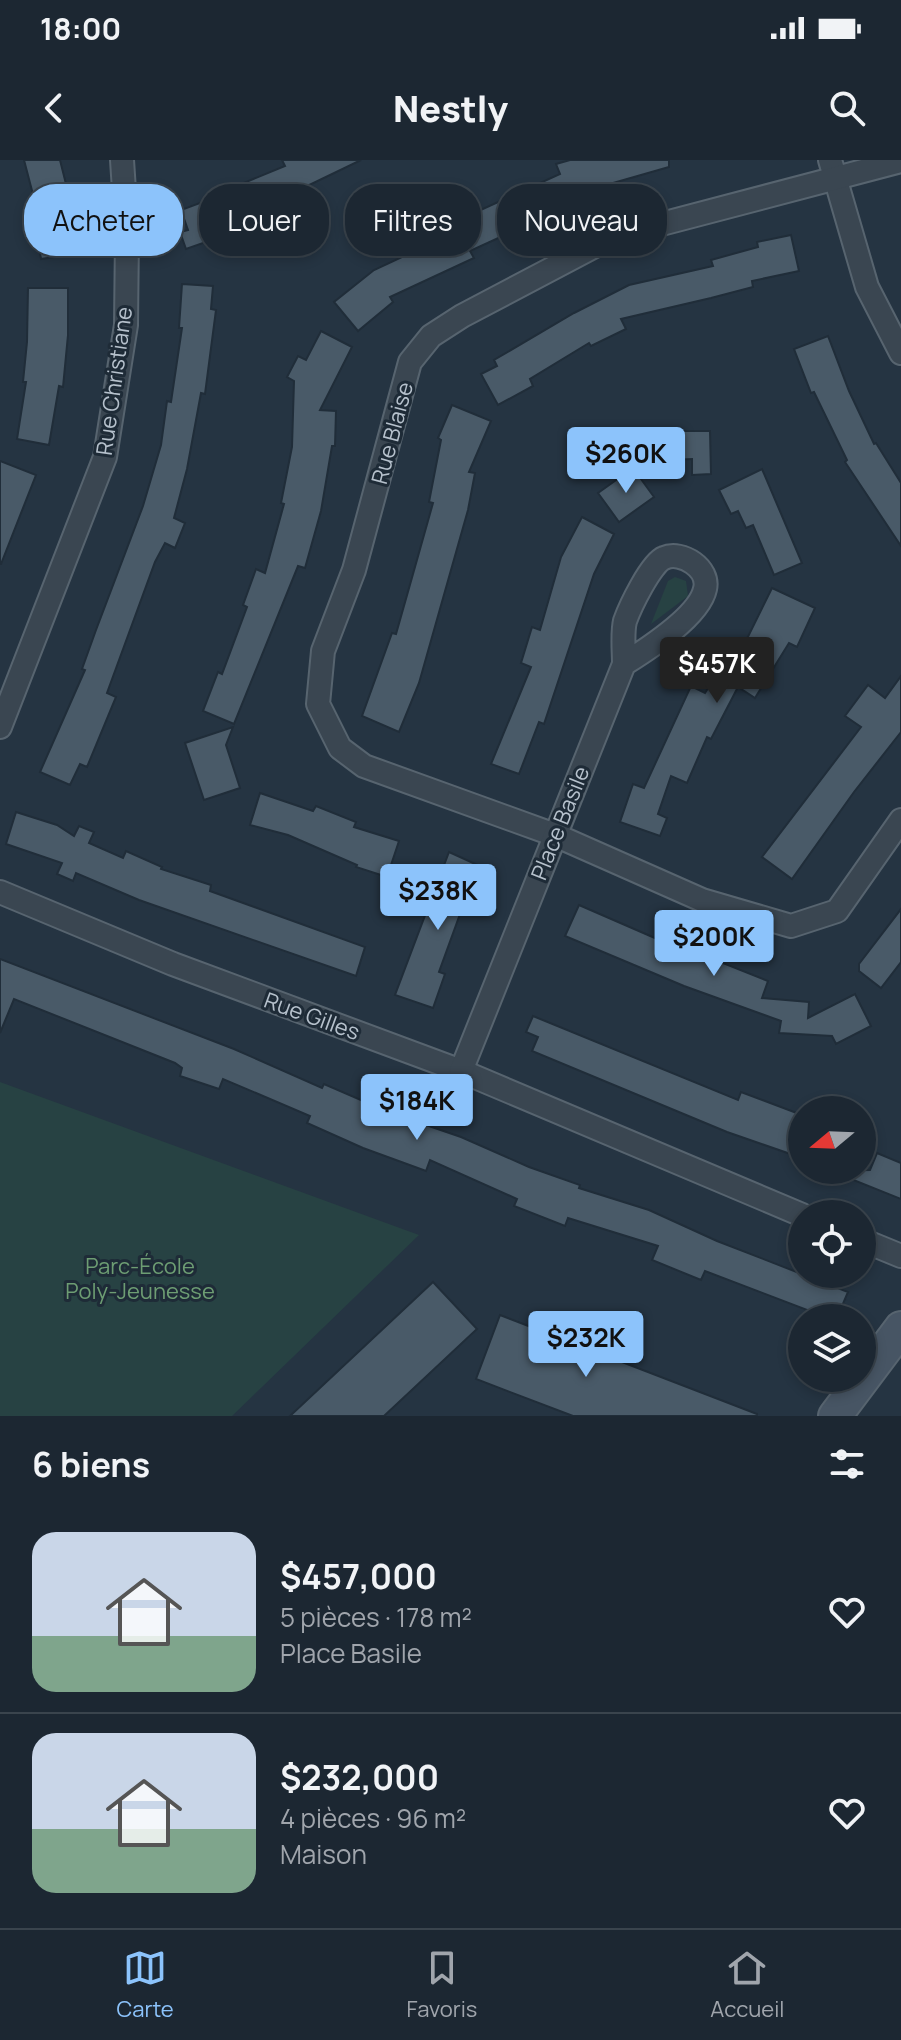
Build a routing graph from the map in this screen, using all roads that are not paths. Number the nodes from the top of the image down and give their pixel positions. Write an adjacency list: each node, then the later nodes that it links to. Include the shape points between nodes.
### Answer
1 (122, 160): 6 (street, Rue Christiane, via 126,325 105,457)
2 (901, 161): 3 (street, Rue Blaise)
3 (832, 168): 4 (street, via 867,287); 8 (street, Rue Blaise, via 612,237 462,316 431,336 410,362 354,570 323,651 318,704 340,748 364,766)
4 (901, 353)
5 (624, 664): 5 (street, Place Basile, via 654,645 696,606 705,590 698,565 665,557 653,566 625,622); 8 (street, Place Basile)
6 (0, 727)
7 (901, 820): 8 (street, Rue Blaise, via 837,911 791,926 702,900)
8 (555, 835): 10 (street, Place Basile)
9 (0, 892): 10 (street, Rue Gilles, via 173,964)
10 (461, 1071): 11 (street, Rue Gilles)
11 (788, 1209)
12 (876, 1246): 13 (street)
13 (901, 1256)
14 (901, 1328): 15 (street)
15 (835, 1416)

